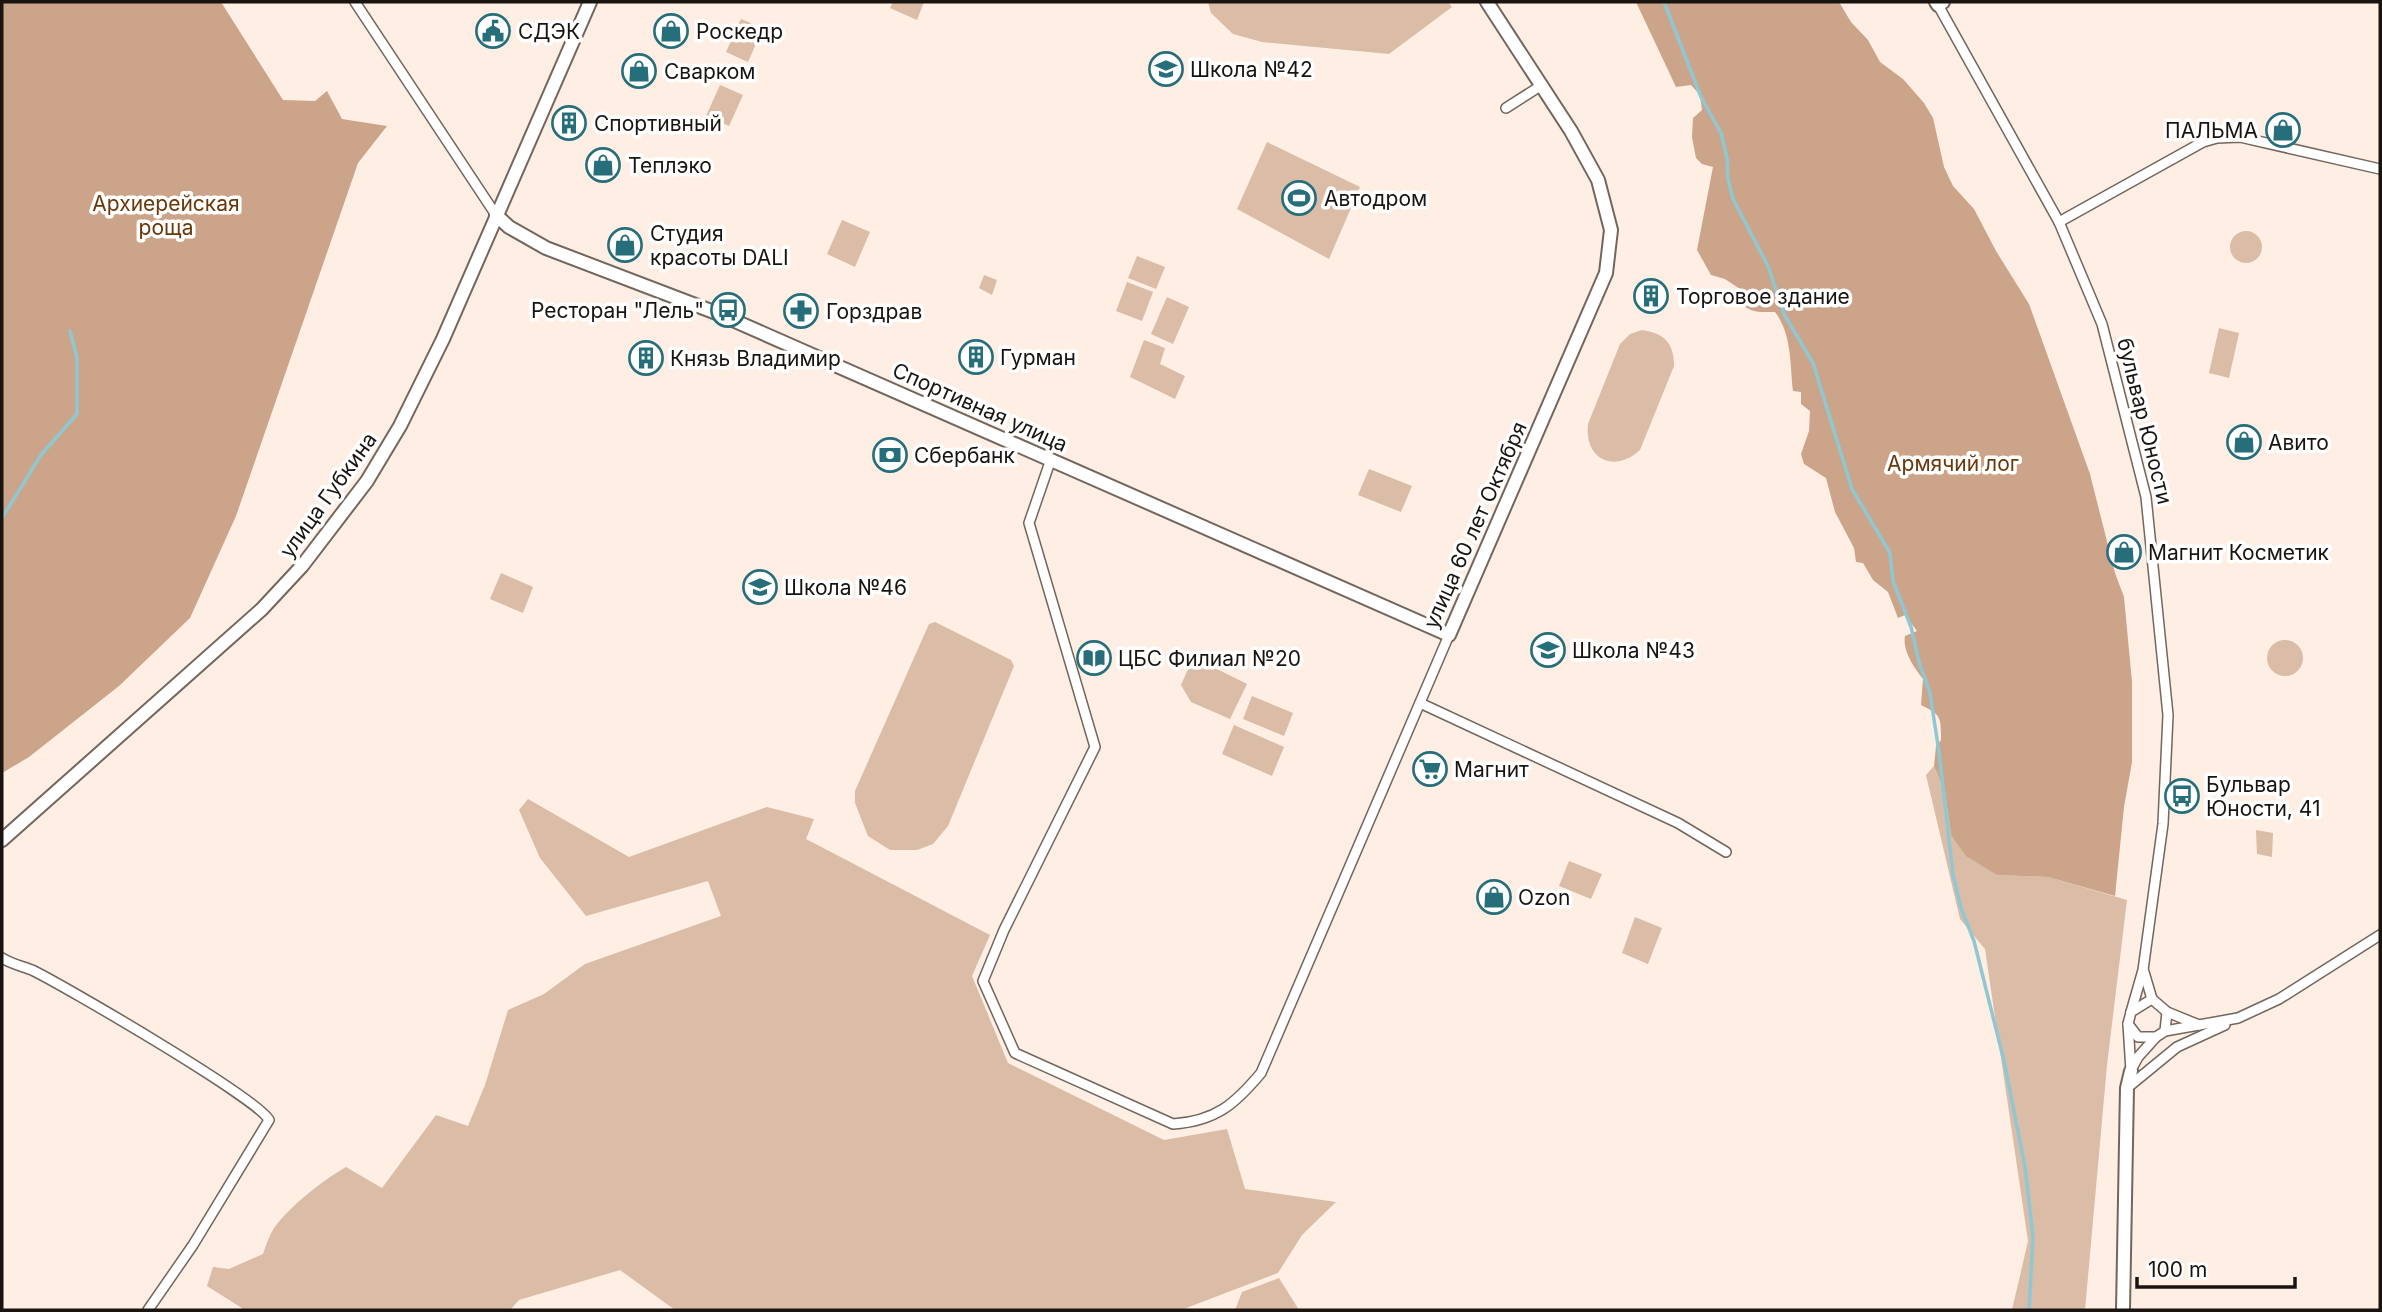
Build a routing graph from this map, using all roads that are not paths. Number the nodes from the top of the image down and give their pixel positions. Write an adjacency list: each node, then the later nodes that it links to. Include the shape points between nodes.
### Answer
1 (355, 2): 8 (street)
2 (590, 2): 8 (street, улица Губкина)
3 (1487, 2): 5 (street, улица 60 лет Октября)
4 (1939, 3): 9 (street, бульвар Юности)
5 (1542, 85): 6 (street); 11 (street, улица 60 лет Октября, via 1598,180 1611,230 1606,274)
6 (1506, 108)
7 (2380, 169): 9 (street, via 2240,137 2217,138)
8 (496, 215): 10 (street, Спортивная улица, via 546,248 726,317); 13 (street, улица Губкина, via 400,426 367,481 313,552 229,640)
9 (2059, 222): 17 (street, бульвар Юности, via 2102,324 2147,497 2168,715 2163,824)
10 (1051, 459): 11 (street, Спортивная улица); 12 (street, улица 60 лет Октября, via 1030,523 1095,747 983,981 1015,1053 1173,1124 1211,1116 1240,1099 1261,1073)
11 (1449, 635): 12 (street, улица 60 лет Октября)
12 (1420, 703): 14 (street, via 1678,823)
13 (2, 840)
14 (1726, 852)
15 (2380, 935): 21 (street, via 2279,999)
16 (2, 958): 28 (street, via 32,970 154,1040 269,1120)
17 (2143, 970): 18 (street); 19 (street, бульвар Юности)
18 (2152, 999): 19 (street); 20 (street)
19 (2132, 1012): 22 (street)
20 (2167, 1012): 23 (street); 24 (street)
21 (2238, 1018): 23 (street); 27 (street, via 2177,1047)
22 (2128, 1024): 25 (street, via 2138,1037); 26 (street)
23 (2200, 1026): 24 (street)
24 (2165, 1031): 25 (street)
25 (2156, 1037): 26 (street)
26 (2131, 1071): 27 (street)
27 (2127, 1088): 29 (street)
28 (148, 1310)
29 (2123, 1310)

